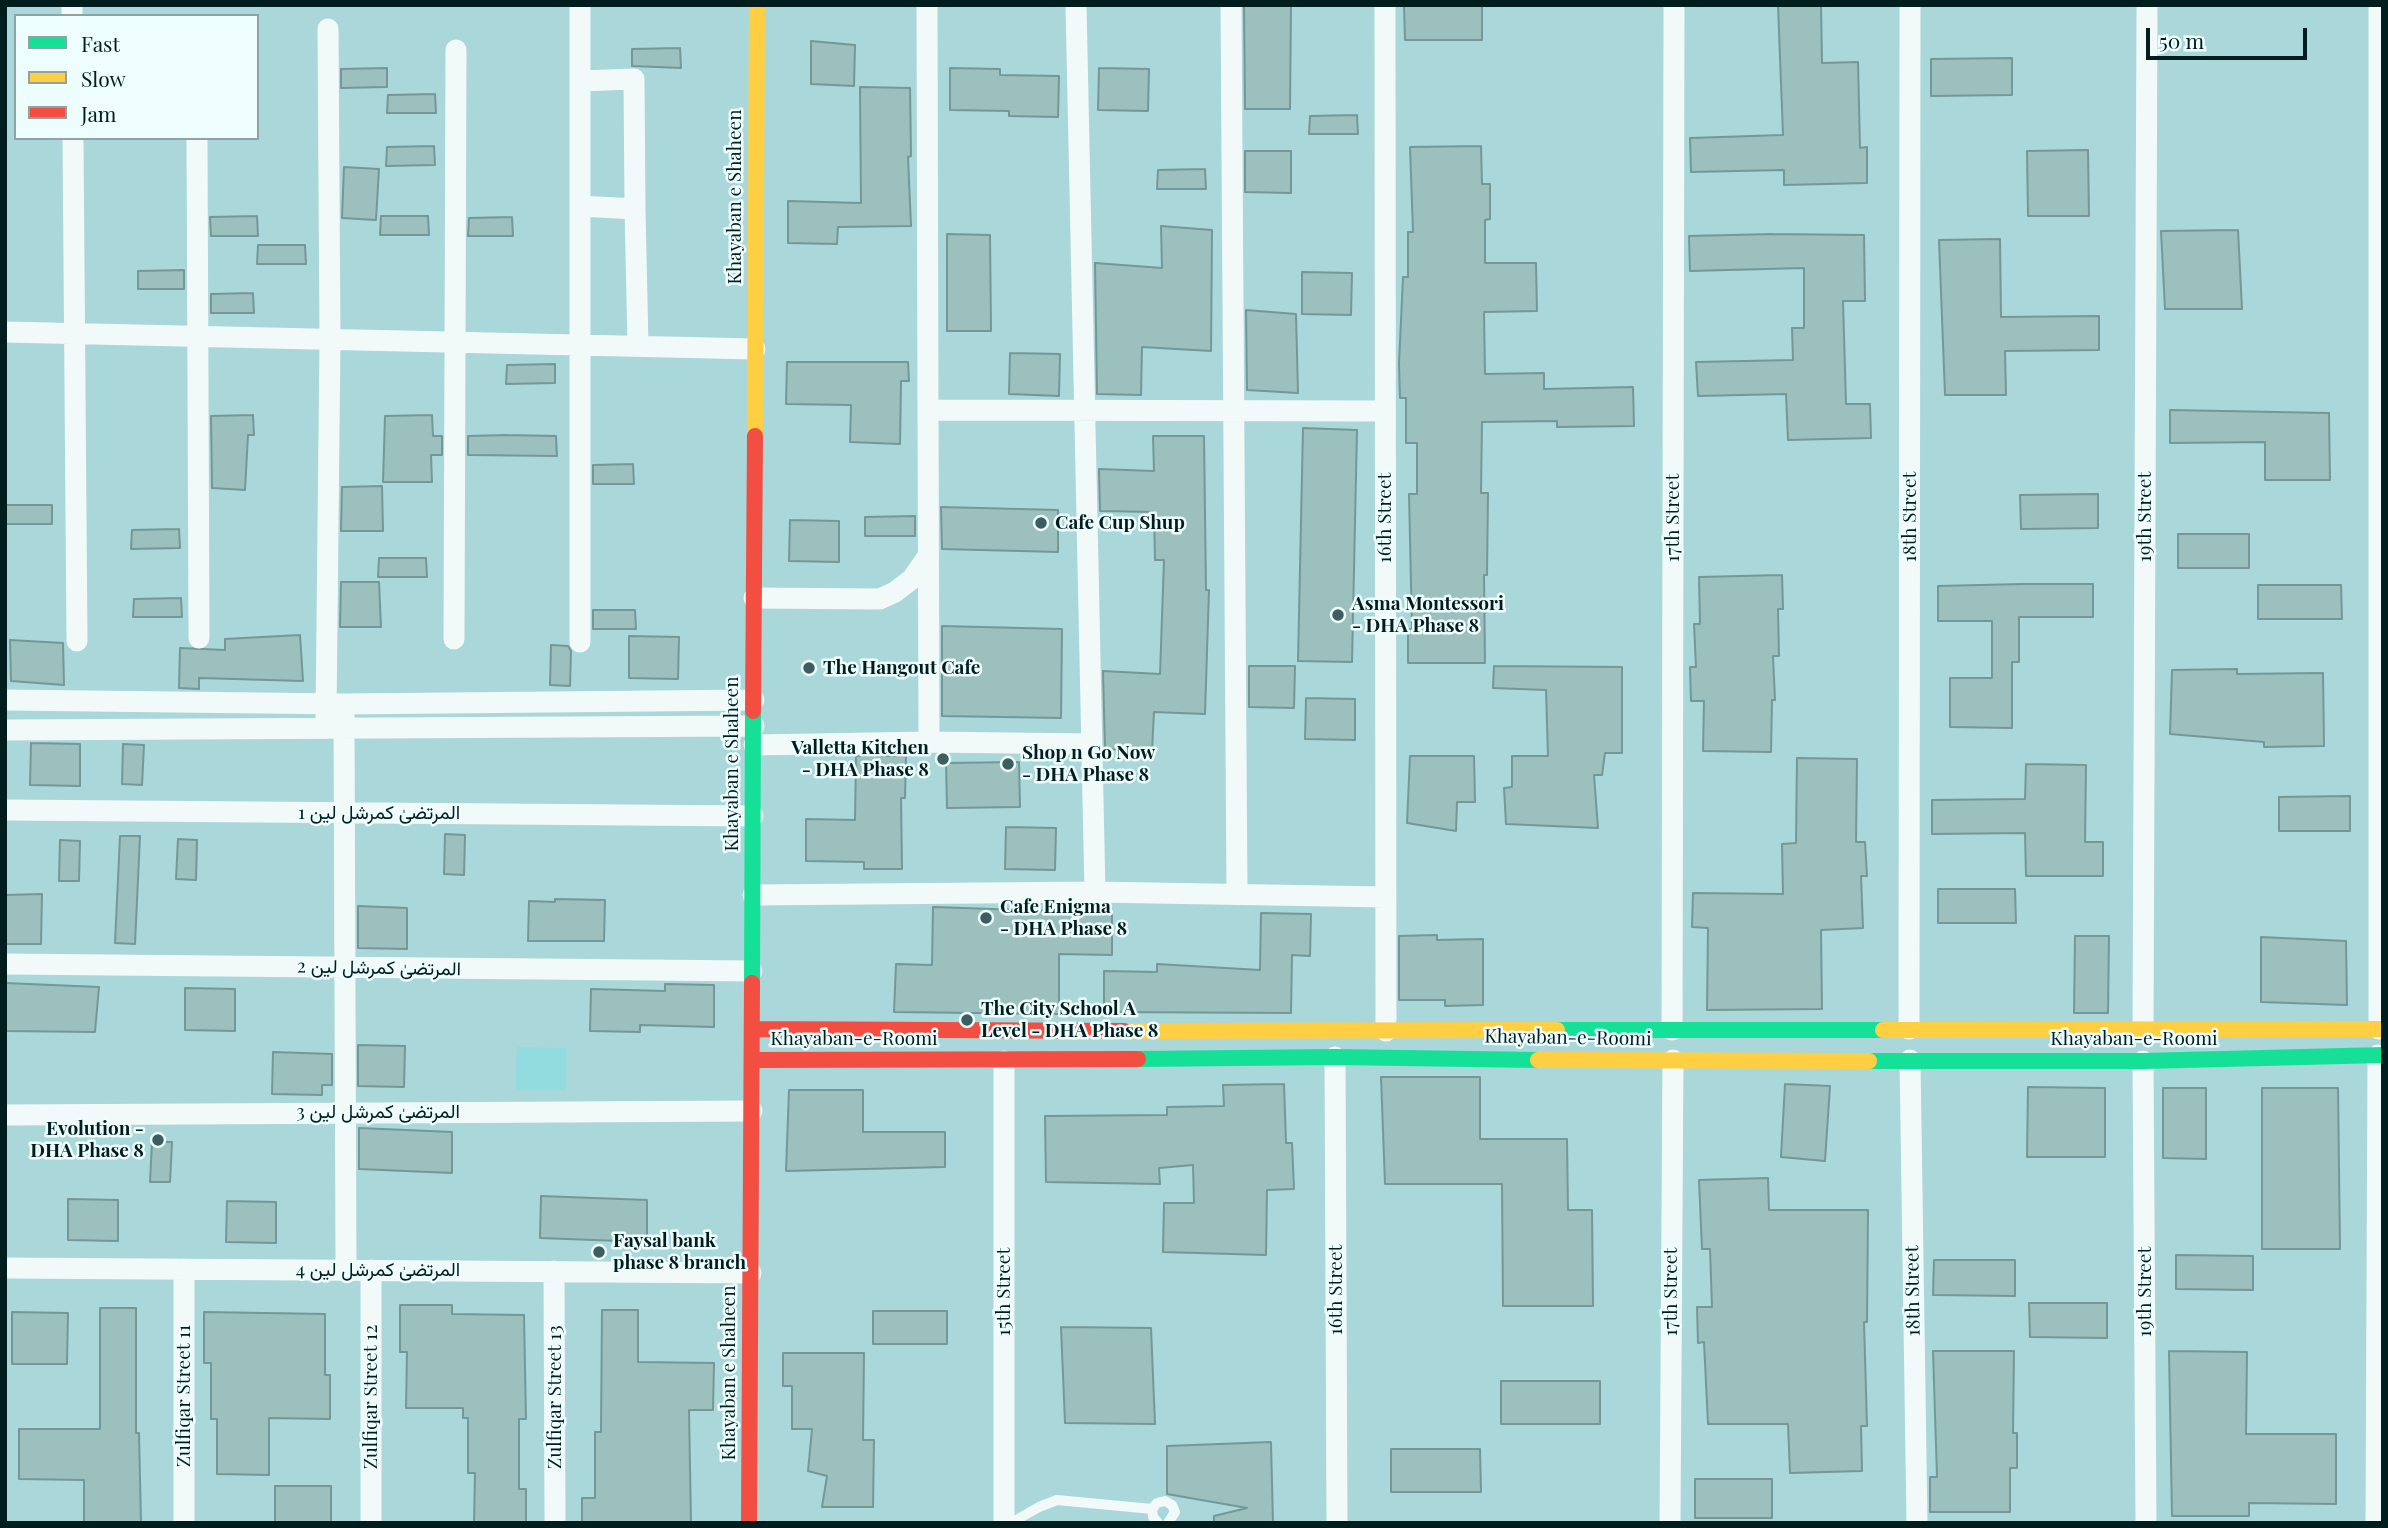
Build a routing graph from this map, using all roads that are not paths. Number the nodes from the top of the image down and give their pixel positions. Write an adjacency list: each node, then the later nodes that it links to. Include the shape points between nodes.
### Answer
1 (580, 5): 13 (street)
2 (757, 5): 25 (street, Khayaban e Shaheen)
3 (927, 5): 26 (street)
4 (1076, 5): 27 (street)
5 (1231, 5): 28 (street)
6 (1385, 5): 29 (street, 16th Street)
7 (1674, 5): 58 (street, 17th Street)
8 (1910, 5): 55 (street, 18th Street)
9 (2147, 5): 56 (street, 19th Street)
10 (2379, 5): 57 (street)
11 (328, 29): 21 (street)
12 (456, 50): 22 (street)
13 (580, 81): 16 (street); 17 (street, via 634,79)
14 (73, 140): 19 (street)
15 (197, 140): 20 (street)
16 (580, 206): 17 (street); 23 (street)
17 (635, 209): 24 (street)
18 (5, 332): 19 (street)
19 (75, 333): 20 (street); 34 (street)
20 (197, 336): 21 (street); 32 (street)
21 (330, 339): 22 (street); 38 (street)
22 (455, 342): 23 (street); 33 (street)
23 (580, 345): 24 (street); 35 (street)
24 (638, 346): 25 (street)
25 (755, 349): 31 (street, Khayaban e Shaheen)
26 (928, 410): 27 (street); 30 (street)
27 (1084, 410): 28 (street); 43 (street)
28 (1232, 410): 29 (street); 48 (street)
29 (1385, 411): 50 (street, 16th Street)
30 (928, 556): 31 (street, via 912,579 880,599); 42 (street)
31 (754, 598): 37 (street, Khayaban e Shaheen)
32 (198, 638)
33 (454, 639)
34 (77, 641)
35 (580, 642)
36 (5, 700): 38 (street)
37 (754, 700): 38 (street); 41 (street, Khayaban e Shaheen)
38 (335, 704): 39 (street)
39 (335, 729): 40 (street); 41 (street); 45 (street)
40 (5, 730)
41 (754, 736): 42 (street); 46 (street, Khayaban e Shaheen)
42 (929, 742): 43 (street)
43 (1091, 744): 47 (street)
44 (5, 810): 45 (street, المرتضیٰ کمرشل لین 1)
45 (346, 813): 46 (street, المرتضیٰ کمرشل لین 1); 52 (street)
46 (753, 816): 49 (street, Khayaban e Shaheen)
47 (1095, 892): 48 (street); 49 (street)
48 (1237, 894): 50 (street)
49 (753, 895): 53 (street, Khayaban e Shaheen)
50 (1385, 897): 61 (street, 16th Street)
51 (5, 964): 52 (street, المرتضیٰ کمرشل لین 2)
52 (346, 967): 53 (street, المرتضیٰ کمرشل لین 2); 72 (street)
53 (752, 971): 54 (street, Khayaban e Shaheen)
54 (752, 1029): 61 (street, Khayaban-e-Roomi); 65 (street, Khayaban e Shaheen)
55 (1909, 1029): 56 (street, Khayaban-e-Roomi); 60 (street, Khayaban-e-Roomi)
56 (2143, 1029): 57 (street, Khayaban-e-Roomi)
57 (2381, 1029)
58 (1672, 1030): 59 (street, Khayaban-e-Roomi); 61 (street, Khayaban-e-Roomi)
59 (1787, 1030): 60 (street, Khayaban-e-Roomi); 70 (street, via 1798,1047)
60 (1842, 1030): 68 (street, via 1833,1035 1829,1045 1833,1055)
61 (1386, 1031)
62 (2380, 1055): 69 (street, Khayaban-e-Roomi); 93 (street)
63 (1335, 1057): 66 (street, Khayaban-e-Roomi); 67 (street, Khayaban-e-Roomi); 89 (street, 16th Street)
64 (1910, 1059): 68 (street, Khayaban-e-Roomi); 69 (street, Khayaban-e-Roomi); 91 (street, 18th Street)
65 (752, 1060): 67 (street, Khayaban-e-Roomi); 71 (street, Khayaban e Shaheen)
66 (1673, 1060): 70 (street, Khayaban-e-Roomi); 90 (street, 17th Street)
67 (1004, 1061): 85 (street, 15th Street)
68 (1847, 1061): 70 (street, Khayaban-e-Roomi)
69 (2143, 1061): 92 (street, 19th Street)
70 (1785, 1063)
71 (752, 1111): 72 (street, المرتضیٰ کمرشل لین 3); 79 (street, Khayaban e Shaheen)
72 (345, 1112): 73 (street, المرتضیٰ کمرشل لین 3); 76 (street)
73 (5, 1115)
74 (5, 1268): 75 (street, المرتضیٰ کمرشل لین 4)
75 (184, 1269): 76 (street, المرتضیٰ کمرشل لین 4); 81 (street, Zulfiqar Street 11)
76 (346, 1270): 77 (street, المرتضیٰ کمرشل لین 4)
77 (371, 1270): 78 (street, المرتضیٰ کمرشل لین 4); 82 (street, Zulfiqar Street 12)
78 (554, 1271): 79 (street, المرتضیٰ کمرشل لین 4); 83 (street, Zulfiqar Street 13)
79 (751, 1273): 84 (street, Khayaban e Shaheen)
80 (1153, 1509): 86 (lane, via 1057,1500); 87 (lane); 88 (lane, via 1165,1501 1172,1505 1175,1513)
81 (184, 1523)
82 (371, 1523)
83 (555, 1523)
84 (749, 1523)
85 (1004, 1523)
86 (1012, 1523)
87 (1158, 1523)
88 (1168, 1523)
89 (1337, 1523)
90 (1670, 1523)
91 (1917, 1523)
92 (2146, 1523)
93 (2376, 1523)

